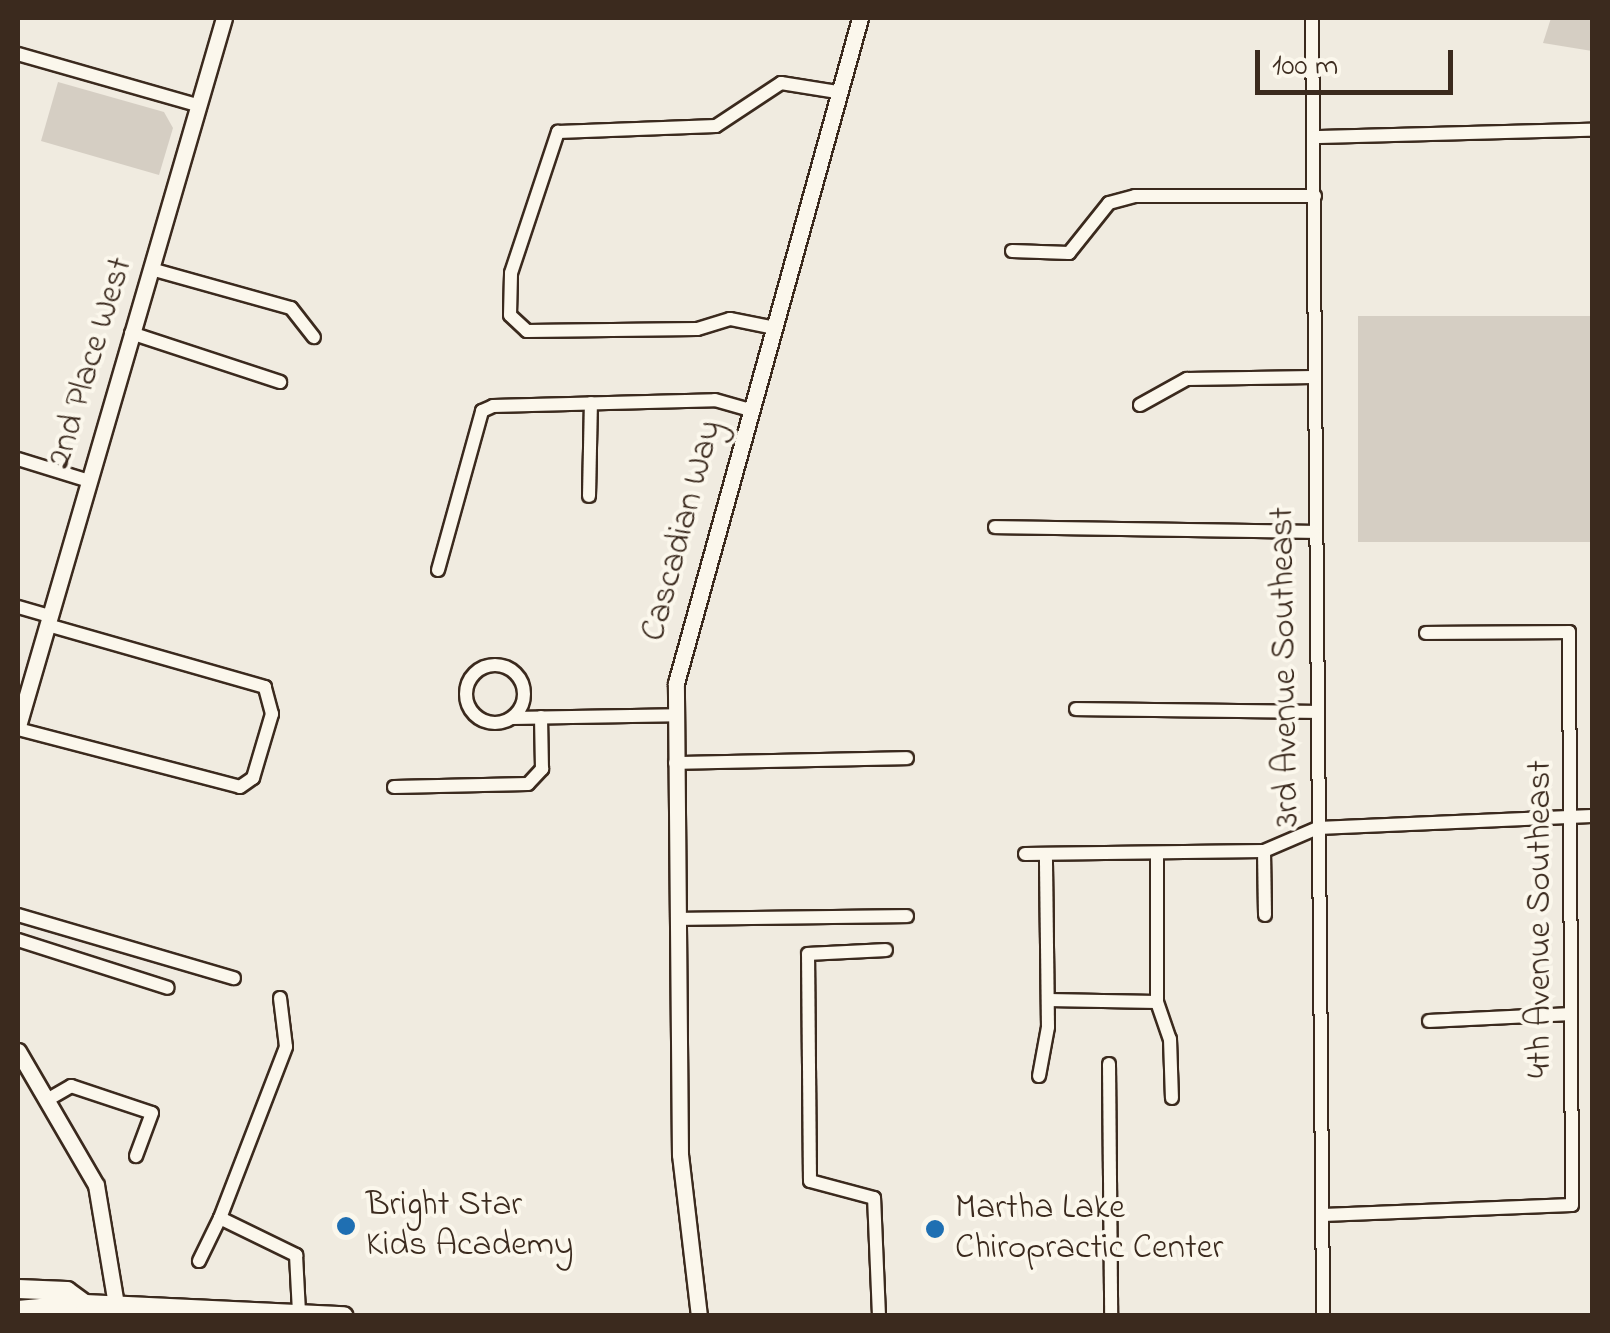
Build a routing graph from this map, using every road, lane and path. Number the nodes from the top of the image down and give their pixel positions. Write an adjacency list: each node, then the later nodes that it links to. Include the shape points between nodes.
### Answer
1 (224, 18): 6 (street, 2nd Place West)
2 (1312, 18): 8 (street, 3rd Avenue Southeast)
3 (854, 19): 5 (street, Cascadian Way)
4 (18, 54): 6 (street)
5 (838, 92): 12 (street, Cascadian Way); 12 (street, via 781,83 716,126 558,132 511,273 516,326 697,329 730,320)
6 (200, 106): 11 (street, 2nd Place West)
7 (1592, 130): 8 (street)
8 (1316, 137): 9 (street, 3rd Avenue Southeast)
9 (1316, 196): 10 (street, via 1135,196 1109,203 1069,253); 15 (street, 3rd Avenue Southeast)
10 (1012, 250)
11 (151, 269): 13 (street, 2nd Place West); 14 (street, via 291,308)
12 (770, 327): 19 (street, Cascadian Way)
13 (131, 333): 16 (street); 21 (street, 2nd Place West)
14 (314, 337)
15 (1313, 377): 18 (street, via 1187,378); 24 (street, 3rd Avenue Southeast)
16 (280, 382)
17 (590, 403): 19 (street, via 715,400); 22 (street); 25 (street, via 482,411)
18 (1140, 405)
19 (747, 409): 31 (street, Cascadian Way, via 683,630)
20 (18, 459): 21 (street)
21 (86, 480): 27 (street, 2nd Place West)
22 (590, 496)
23 (995, 527): 24 (street)
24 (1314, 532): 30 (street, 3rd Avenue Southeast)
25 (438, 570)
26 (18, 607): 27 (street)
27 (49, 621): 34 (street, 2nd Place West); 34 (street, via 265,687 274,698 253,778 240,786)
28 (1426, 633): 39 (street, 4th Avenue Southeast, via 1569,632)
29 (1076, 709): 30 (street)
30 (1317, 712): 40 (street, 3rd Avenue Southeast)
31 (676, 715): 32 (street); 36 (street, Cascadian Way)
32 (541, 717): 33 (street); 37 (street, via 542,769 528,784)
33 (512, 718): 33 (street, via 523,704 521,681 504,666 482,668 467,685 468,708 486,722)
34 (18, 728)
35 (906, 758): 36 (street)
36 (676, 764): 48 (street, Cascadian Way)
37 (394, 787)
38 (1592, 816): 39 (street)
39 (1573, 817): 40 (street); 56 (street, 4th Avenue Southeast)
40 (1318, 828): 41 (street); 64 (street, 3rd Avenue Southeast)
41 (1264, 851): 44 (street); 46 (street)
42 (1025, 854): 43 (street)
43 (1046, 854): 44 (street); 54 (street)
44 (1156, 854): 55 (street)
45 (18, 915): 51 (street)
46 (1264, 915)
47 (907, 916): 48 (street)
48 (677, 919): 73 (street, Cascadian Way, via 680,1155)
49 (18, 940): 52 (street)
50 (886, 950): 74 (street, via 808,954 810,1181 874,1198)
51 (234, 978)
52 (168, 988)
53 (280, 998): 65 (street, via 286,1047)
54 (1048, 1000): 55 (street); 60 (street)
55 (1157, 1002): 61 (street, via 1170,1039)
56 (1571, 1014): 57 (street); 64 (street, 4th Avenue Southeast, via 1572,1206)
57 (1429, 1021)
58 (18, 1052): 62 (street)
59 (1109, 1064): 75 (street)
60 (1039, 1076)
61 (1172, 1098)
62 (47, 1100): 63 (street, via 71,1086 152,1112); 70 (street, via 96,1185)
63 (136, 1156)
64 (1323, 1216): 76 (street, 3rd Avenue Southeast)
65 (220, 1218): 66 (street); 71 (street, via 296,1255)
66 (199, 1261)
67 (18, 1289): 68 (main road, via 68,1291)
68 (84, 1304): 69 (main road); 70 (main road)
69 (18, 1310)
70 (118, 1310): 71 (main road)
71 (299, 1313): 72 (main road)
72 (344, 1316)
73 (699, 1316)
74 (879, 1316)
75 (1111, 1316)
76 (1323, 1316)

